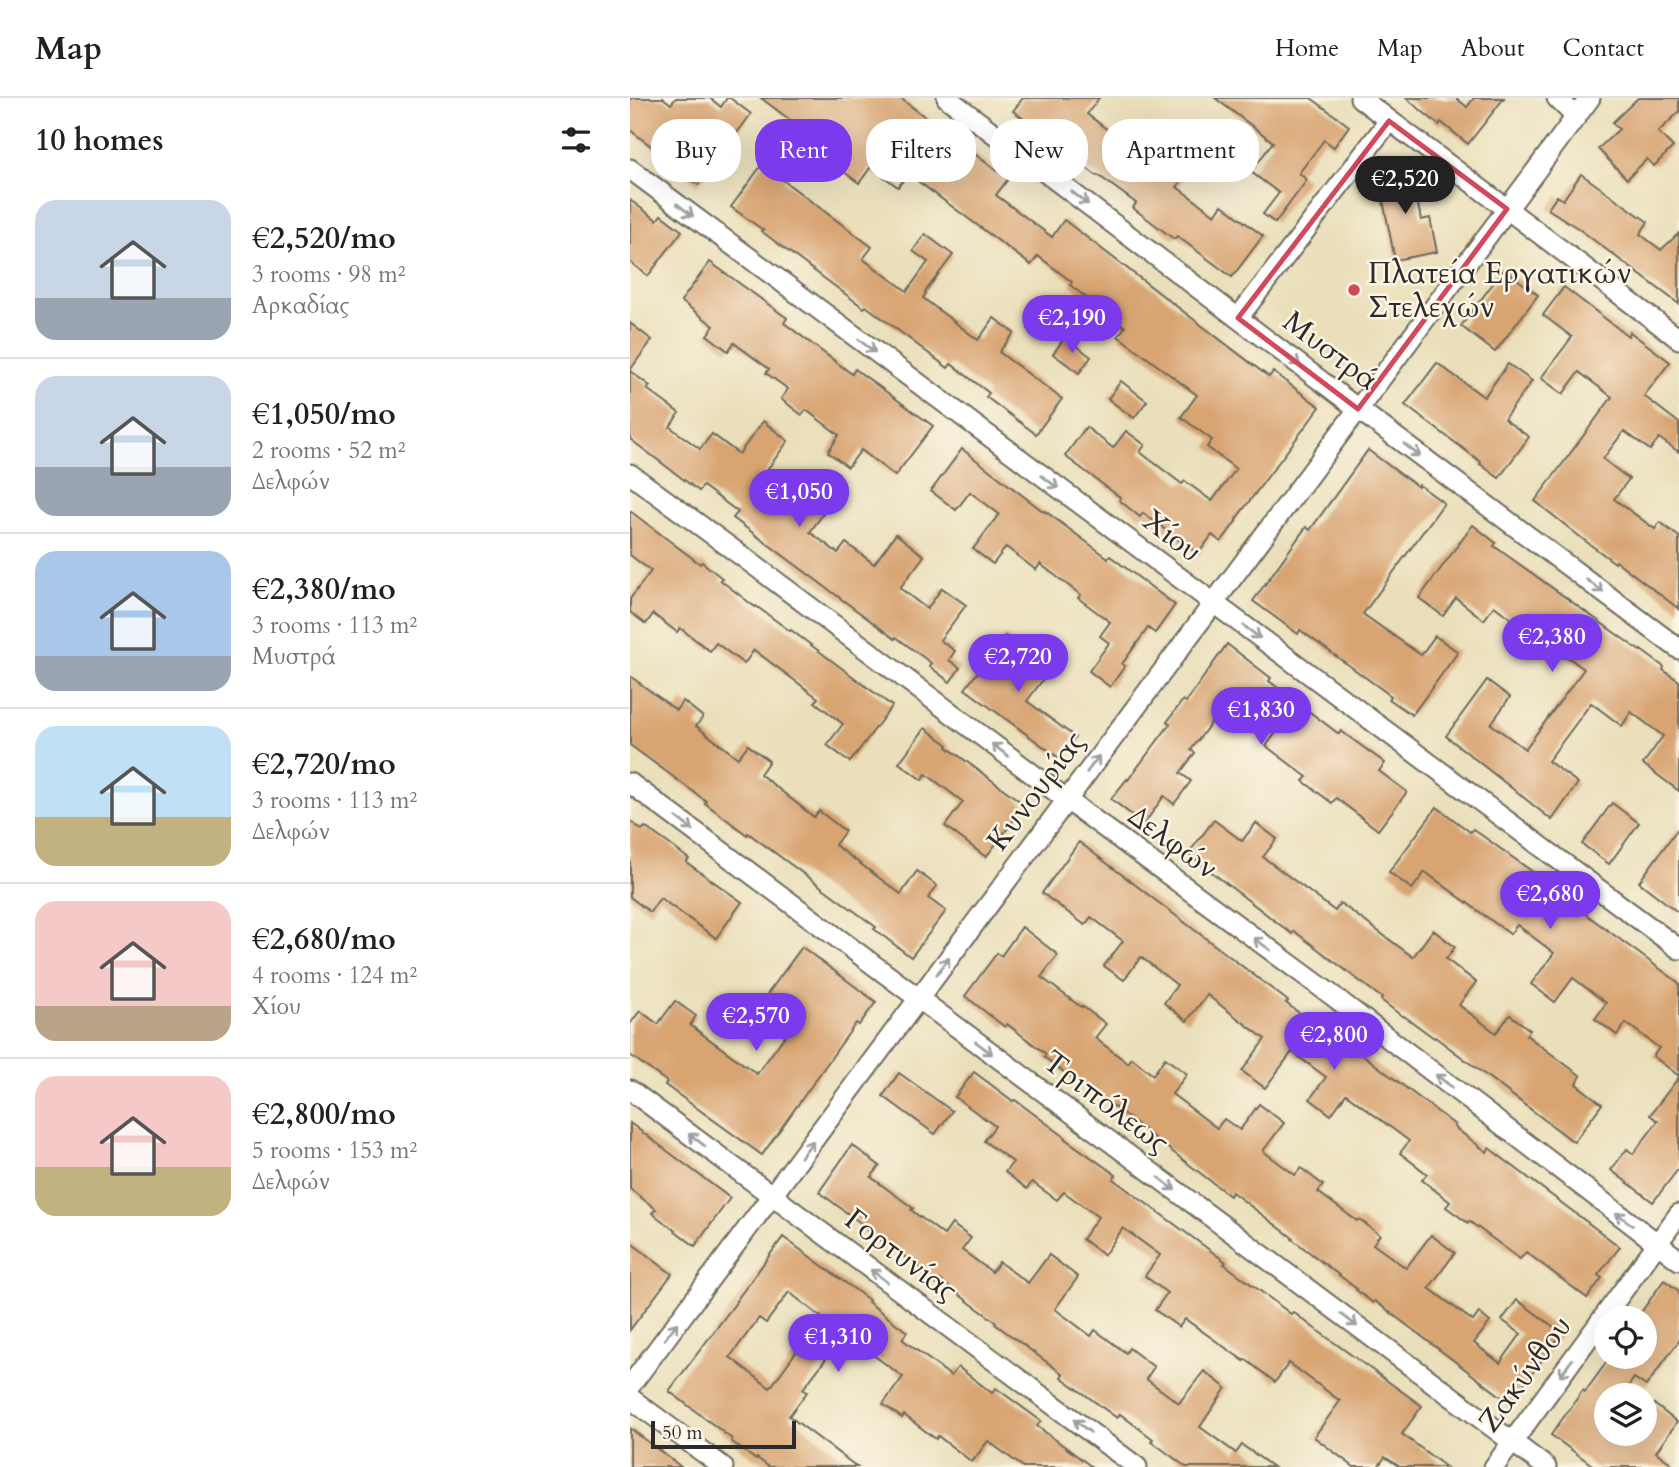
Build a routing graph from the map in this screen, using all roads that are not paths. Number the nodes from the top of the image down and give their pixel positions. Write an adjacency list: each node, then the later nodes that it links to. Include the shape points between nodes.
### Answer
1 (947, 98): 9 (street, Μυστρά, one-way to 9)
2 (1360, 98): 6 (street)
3 (1558, 98): 5 (street)
4 (1590, 98): 5 (street, Κυνουρίας)
5 (1576, 117): 8 (street, Κυνουρίας)
6 (1390, 121): 8 (street); 9 (street)
7 (630, 169): 13 (street, Χίου, one-way to 13)
8 (1507, 209): 10 (street); 11 (street, Κυνουρίας)
9 (1238, 318): 11 (street, Μυστρά, one-way to 11)
10 (1679, 339)
11 (1358, 410): 13 (street, Κυνουρίας); 14 (street, Μυστρά, one-way to 14)
12 (630, 474): 16 (street, Δελφών, one-way to 12)
13 (1213, 604): 16 (street, Κυνουρίας, one-way to 13); 17 (street, Χίου, one-way to 17)
14 (1679, 649)
15 (630, 783): 18 (street, Τριπόλεως, one-way to 18)
16 (1067, 800): 18 (street, Κυνουρίας, one-way to 16); 22 (street, Δελφών, one-way to 16, via 1329,993)
17 (1679, 949)
18 (918, 999): 20 (street, Κυνουρίας, one-way to 18); 26 (street, Τριπόλεως, one-way to 26)
19 (630, 1090): 20 (street, Γορτυνίας, one-way to 19)
20 (772, 1196): 24 (street, Κυνουρίας, one-way to 20); 28 (street, Γορτυνίας, one-way to 20)
21 (1679, 1214): 22 (street, Ζακύνθου)
22 (1657, 1245): 23 (street, Δελφών); 26 (street, Ζακύνθου, one-way to 26)
23 (1679, 1260)
24 (630, 1386)
25 (630, 1398): 27 (street)
26 (1513, 1442): 29 (street, Ζακύνθου); 30 (street, Τριπόλεως)
27 (723, 1467)
28 (1137, 1467)
29 (1494, 1467)
30 (1546, 1467)

